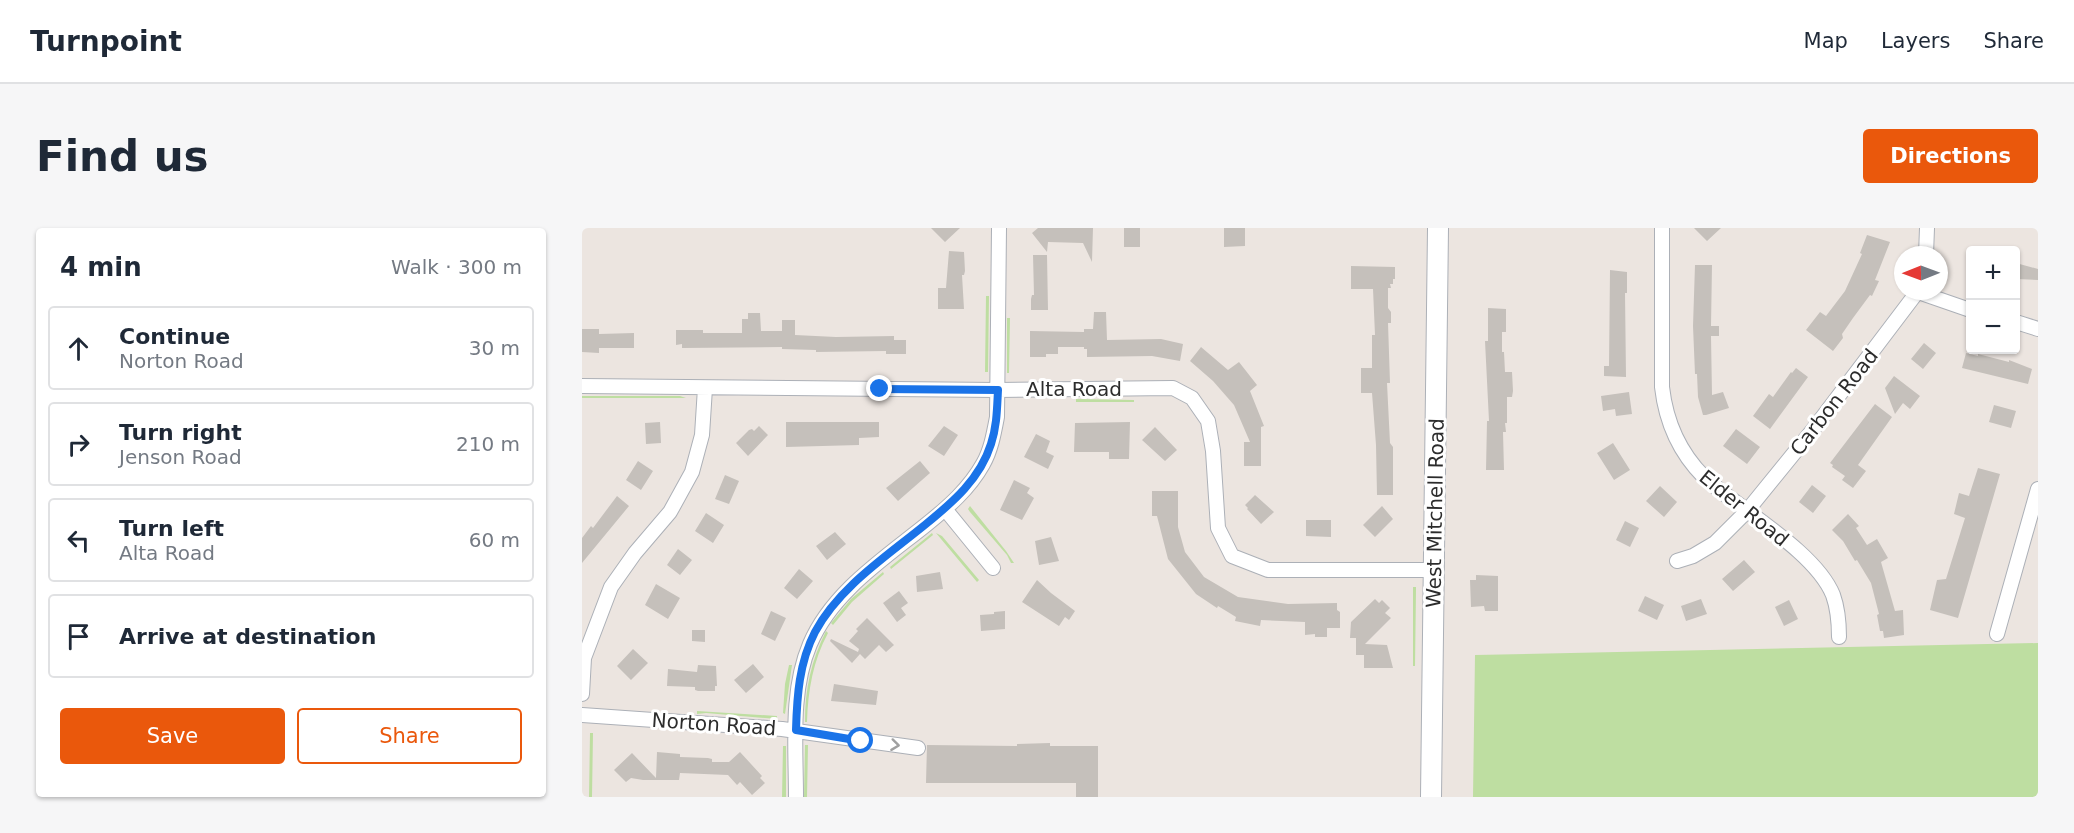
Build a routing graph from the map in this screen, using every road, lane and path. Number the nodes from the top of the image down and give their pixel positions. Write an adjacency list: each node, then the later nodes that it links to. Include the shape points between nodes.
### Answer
1 (999, 228): 13 (street)
2 (1438, 228): 19 (main road, West Mitchell Road)
3 (1662, 228): 16 (street, Elder Road, via 1662,387 1668,416 1675,437 1694,467)
4 (1928, 228): 5 (street)
5 (1927, 246)
6 (1911, 300): 16 (street, Carbon Road)
7 (1943, 300): 8 (street)
8 (1966, 308)
9 (2020, 323): 10 (street)
10 (2038, 329)
11 (582, 386): 12 (street, Alta Road)
12 (705, 388): 13 (street, Alta Road); 22 (street, via 702,435 692,472 670,512 611,587 584,658)
13 (998, 390): 15 (street, via 995,429 987,455 965,490); 19 (street, Alta Road, via 1173,388 1192,398 1208,421 1218,528 1232,556 1268,570)
14 (2038, 489): 20 (street)
15 (945, 509): 18 (street); 24 (street, via 848,590 821,622 800,675)
16 (1748, 511): 17 (street, Carbon Road, via 1715,543); 21 (street, Elder Road, via 1822,575 1833,596)
17 (1677, 561)
18 (993, 568)
19 (1434, 570): 27 (main road, West Mitchell Road)
20 (1997, 634)
21 (1839, 637)
22 (582, 694)
23 (582, 715): 24 (street, Norton Road)
24 (796, 730): 25 (street, Norton Road, one-way to 25); 26 (street)
25 (918, 748)
26 (796, 797)
27 (1431, 797)

